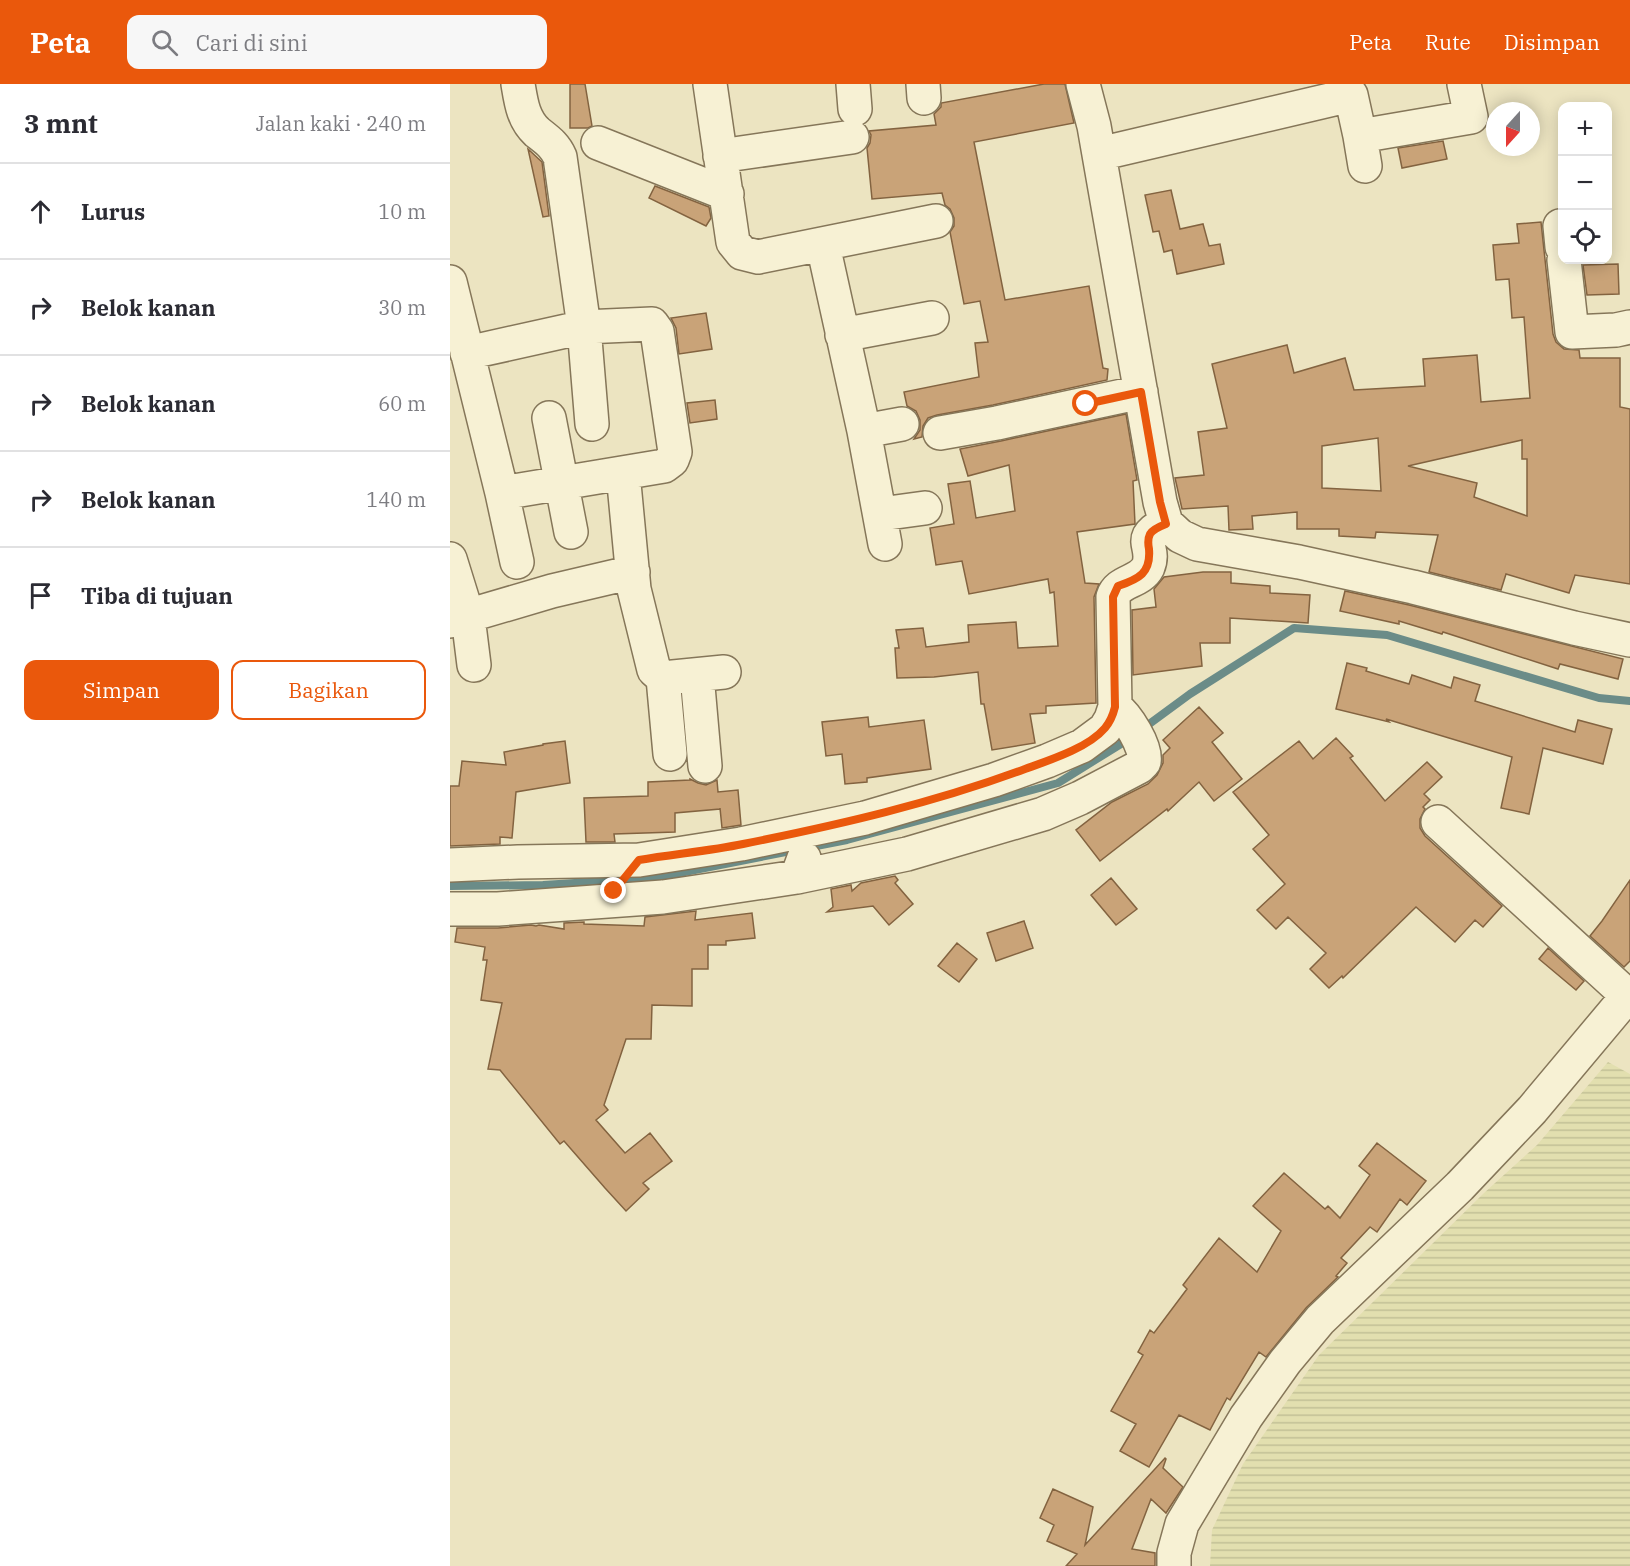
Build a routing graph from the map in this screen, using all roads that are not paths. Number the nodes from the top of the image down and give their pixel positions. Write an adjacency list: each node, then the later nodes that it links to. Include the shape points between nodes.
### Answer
1 (518, 84): 16 (street, via 523,112 560,157)
2 (710, 84): 9 (street)
3 (1083, 84): 8 (street)
4 (1464, 84): 5 (street, via 1471,117 1363,151)
5 (1350, 90): 8 (street)
6 (853, 110): 9 (street)
7 (597, 142): 10 (street)
8 (1099, 154): 20 (street)
9 (720, 156): 10 (street)
10 (727, 194): 12 (street, via 733,242 742,253 758,257)
11 (936, 221): 12 (street)
12 (823, 245): 18 (street)
13 (1564, 264): 17 (street, via 1572,332)
14 (452, 300): 19 (street)
15 (932, 318): 18 (street)
16 (584, 327): 19 (street); 22 (street); 26 (street, via 652,324 657,331 675,452 664,466)
17 (1630, 327)
18 (842, 335): 24 (street)
19 (466, 353): 28 (street)
20 (1141, 392): 25 (street); 30 (street)
21 (549, 418): 27 (street)
22 (592, 424)
23 (902, 424): 24 (street)
24 (864, 431): 29 (street, via 883,529)
25 (940, 433)
26 (623, 473): 27 (street); 34 (street)
27 (561, 483): 28 (street); 31 (street)
28 (502, 493): 33 (street)
29 (925, 508)
30 (1166, 524): 36 (street, via 1197,544 1413,586); 39 (street, via 1150,533 1148,566 1141,575 1118,586 1113,597)
31 (572, 532)
32 (450, 559): 35 (street)
33 (517, 562)
34 (633, 572): 35 (street); 38 (street, via 654,670)
35 (459, 619): 37 (street)
36 (1630, 640)
37 (474, 664)
38 (663, 678): 40 (street); 41 (street, via 711,674)
39 (1130, 730): 43 (street, via 1111,719 1105,729 1082,746 1047,761); 45 (street, via 1144,762 1080,798 1043,814 907,854)
40 (670, 754)
41 (705, 766)
42 (1438, 822): 48 (street)
43 (814, 832): 45 (street); 46 (street, via 741,844)
44 (450, 865): 46 (street, via 518,861)
45 (798, 874): 46 (street, via 663,897)
46 (622, 881): 47 (street, via 498,909)
47 (450, 909)
48 (1629, 994): 49 (street, via 1532,1110 1460,1186 1320,1320 1285,1362 1182,1524)
49 (1174, 1566)

